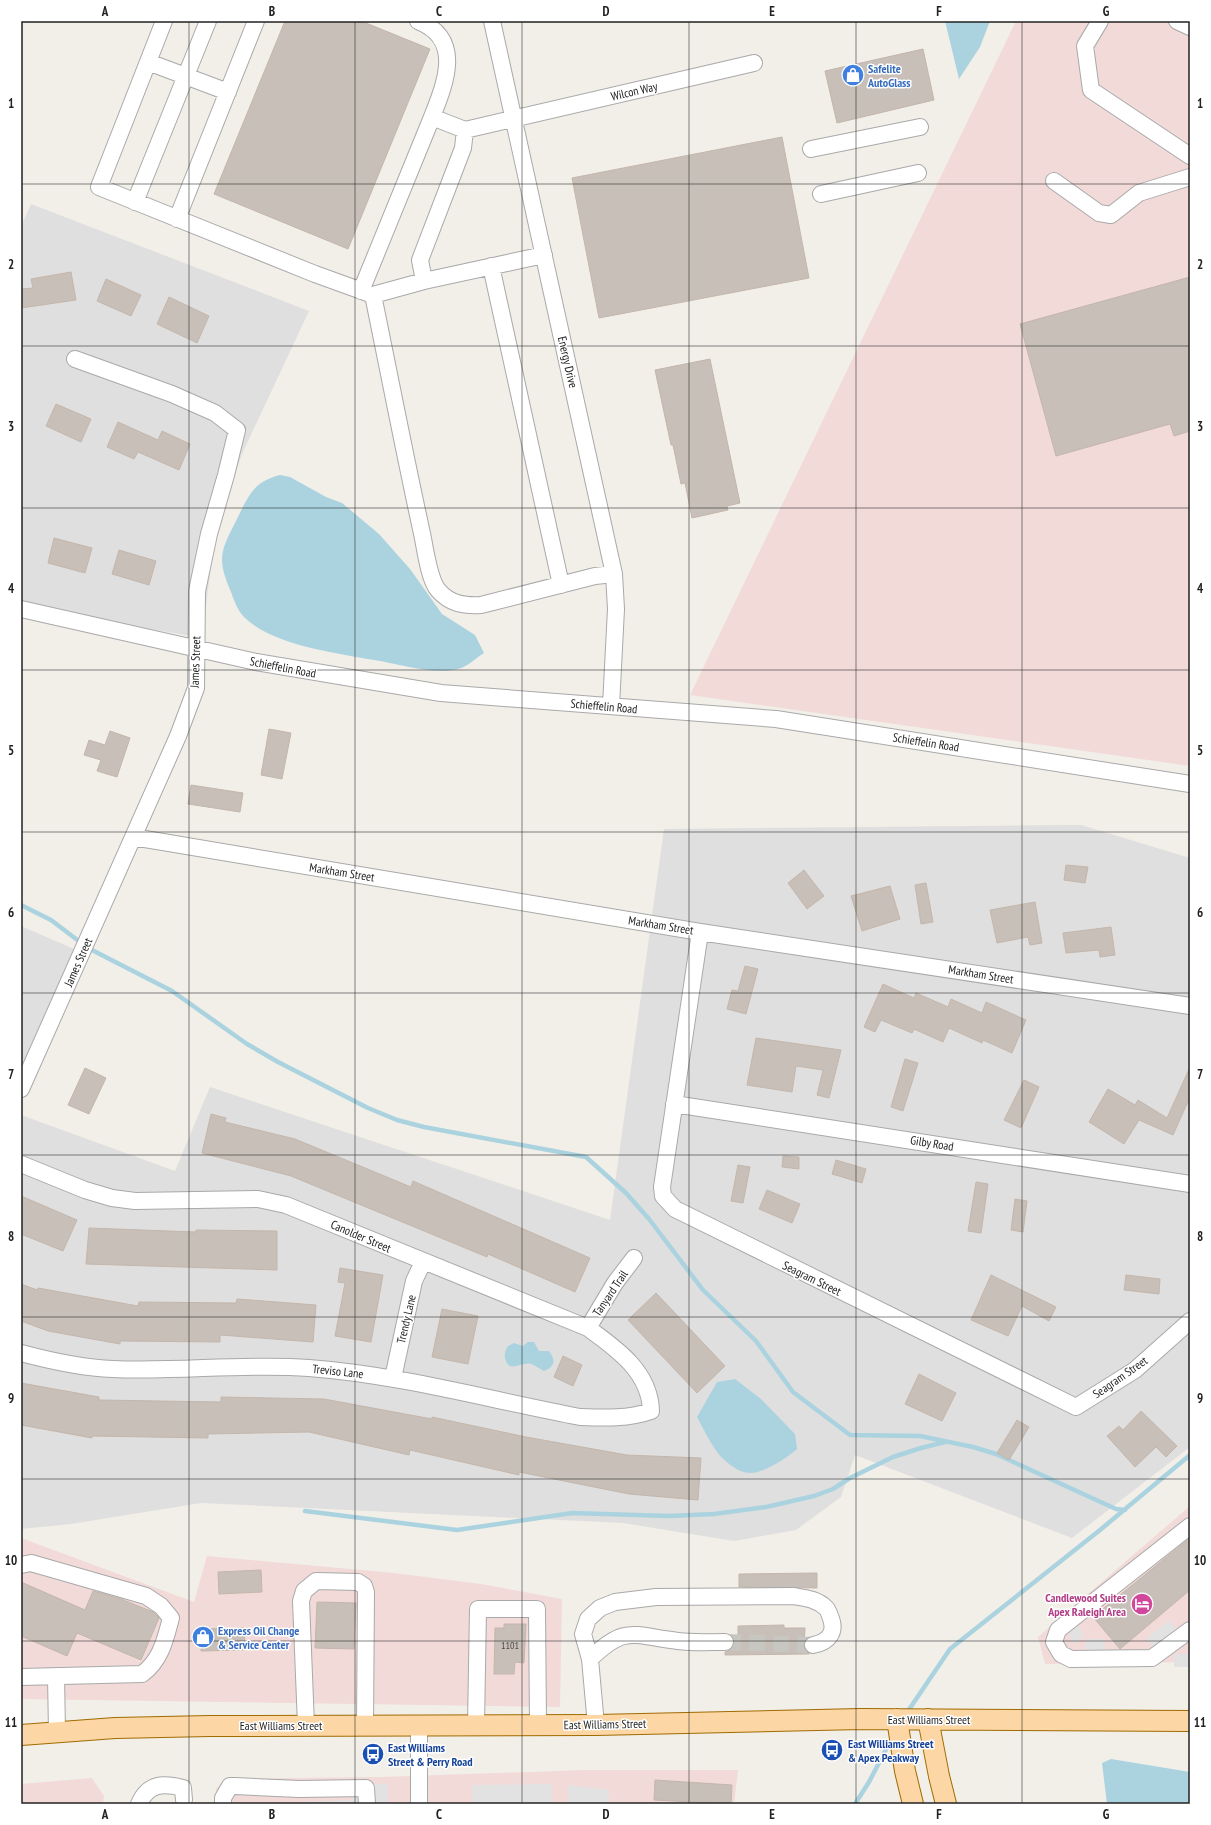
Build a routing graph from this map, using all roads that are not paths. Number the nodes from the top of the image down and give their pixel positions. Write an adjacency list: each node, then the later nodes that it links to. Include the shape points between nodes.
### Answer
1 (164, 21): 9 (street)
2 (208, 21): 11 (street)
3 (256, 21): 12 (street)
4 (418, 21): 13 (street, via 432,28 440,36 447,56 446,81)
5 (492, 21): 14 (street, Energy Drive)
6 (1100, 21): 18 (street, via 1084,46 1091,90)
7 (1177, 21): 8 (street)
8 (1190, 27)
9 (148, 62): 11 (street); 23 (street, via 99,187)
10 (754, 63): 14 (street, Wilcon Way)
11 (186, 76): 12 (street); 23 (street)
12 (228, 92): 24 (street)
13 (432, 117): 16 (street); 28 (street)
14 (513, 118): 16 (street, Wilcon Way); 25 (street, Energy Drive)
15 (920, 127): 17 (street)
16 (465, 130): 27 (street, via 463,148 420,260)
17 (811, 149)
18 (1190, 156)
19 (918, 173): 22 (street)
20 (1190, 177): 21 (street, via 1139,193 1111,215 1099,213)
21 (1054, 181)
22 (821, 194)
23 (135, 202): 24 (street)
24 (177, 219): 28 (street)
25 (544, 255): 26 (street); 30 (street, Energy Drive)
26 (491, 266): 27 (street); 31 (street)
27 (424, 281): 28 (street)
28 (367, 293): 31 (street, via 432,577 437,589 454,603 466,606 481,605)
29 (75, 358): 33 (street, James Street, via 215,413 237,430 209,534 197,591)
30 (614, 574): 31 (street); 34 (street, Energy Drive, via 616,609)
31 (561, 584)
32 (21, 609): 33 (street, Schieffelin Road)
33 (196, 648): 34 (street, Schieffelin Road, via 319,674 441,693); 36 (street, James Street, via 196,688 178,736)
34 (611, 706): 35 (street, Schieffelin Road, via 810,724)
35 (1190, 784)
36 (133, 837): 37 (street, Markham Street); 39 (street, James Street)
37 (700, 932): 38 (street, Markham Street); 40 (street, Seagram Street)
38 (1190, 1006)
39 (21, 1089)
40 (674, 1104): 42 (street, Gilby Road); 45 (street, Seagram Street, via 662,1187 663,1196 675,1209 1076,1407 1135,1370)
41 (21, 1164): 44 (street, Canolder Street, via 112,1198 135,1201 258,1199 286,1204)
42 (1190, 1184)
43 (634, 1258): 46 (street, Tanyard Trail, via 615,1283)
44 (423, 1262): 46 (street, Canolder Street); 48 (street, Trendy Lane, via 414,1281)
45 (1190, 1321)
46 (588, 1328): 49 (street, Canolder Street, via 638,1371 651,1397)
47 (21, 1353): 48 (street, Treviso Lane, via 112,1369 308,1368)
48 (393, 1378): 49 (street, Treviso Lane, via 580,1417 635,1416)
49 (651, 1411)
50 (1190, 1526): 54 (street, via 1058,1630 1054,1642 1060,1654 1071,1659 1152,1658)
51 (21, 1565): 57 (street, via 31,1563 146,1596 162,1606 171,1618 162,1651 151,1668 142,1674)
52 (1190, 1630): 54 (street)
53 (725, 1642): 56 (street, via 679,1642 633,1634 617,1638 603,1646)
54 (1182, 1642)
55 (813, 1645): 56 (street, via 823,1643 829,1638 833,1632 833,1624 826,1608 812,1599 793,1596 656,1597 614,1602 600,1608 588,1619 584,1634)
56 (590, 1659): 66 (street)
57 (56, 1676): 58 (street); 68 (street)
58 (21, 1677)
59 (897, 1719): 60 (main road, East Williams Street); 66 (main road, East Williams Street); 75 (main road)
60 (928, 1719): 61 (main road, East Williams Street); 76 (main road)
61 (1190, 1720)
62 (306, 1725): 63 (main road, East Williams Street); 63 (street, via 301,1601 304,1591 316,1581 358,1582 364,1586 366,1592); 68 (main road, East Williams Street)
63 (364, 1725): 67 (main road, East Williams Street)
64 (476, 1725): 65 (main road, East Williams Street); 65 (street, via 478,1609 536,1609); 67 (main road, East Williams Street)
65 (538, 1725): 66 (main road, East Williams Street)
66 (596, 1725)
67 (419, 1726): 74 (street)
68 (57, 1732): 69 (main road, East Williams Street)
69 (21, 1735)
70 (184, 1800): 71 (street, via 183,1788 169,1785 153,1787 144,1793)
71 (139, 1804)
72 (223, 1804): 73 (street, via 223,1798 230,1786 235,1786 299,1789 366,1788)
73 (367, 1804)
74 (419, 1804)
75 (913, 1804)
76 (946, 1804)

